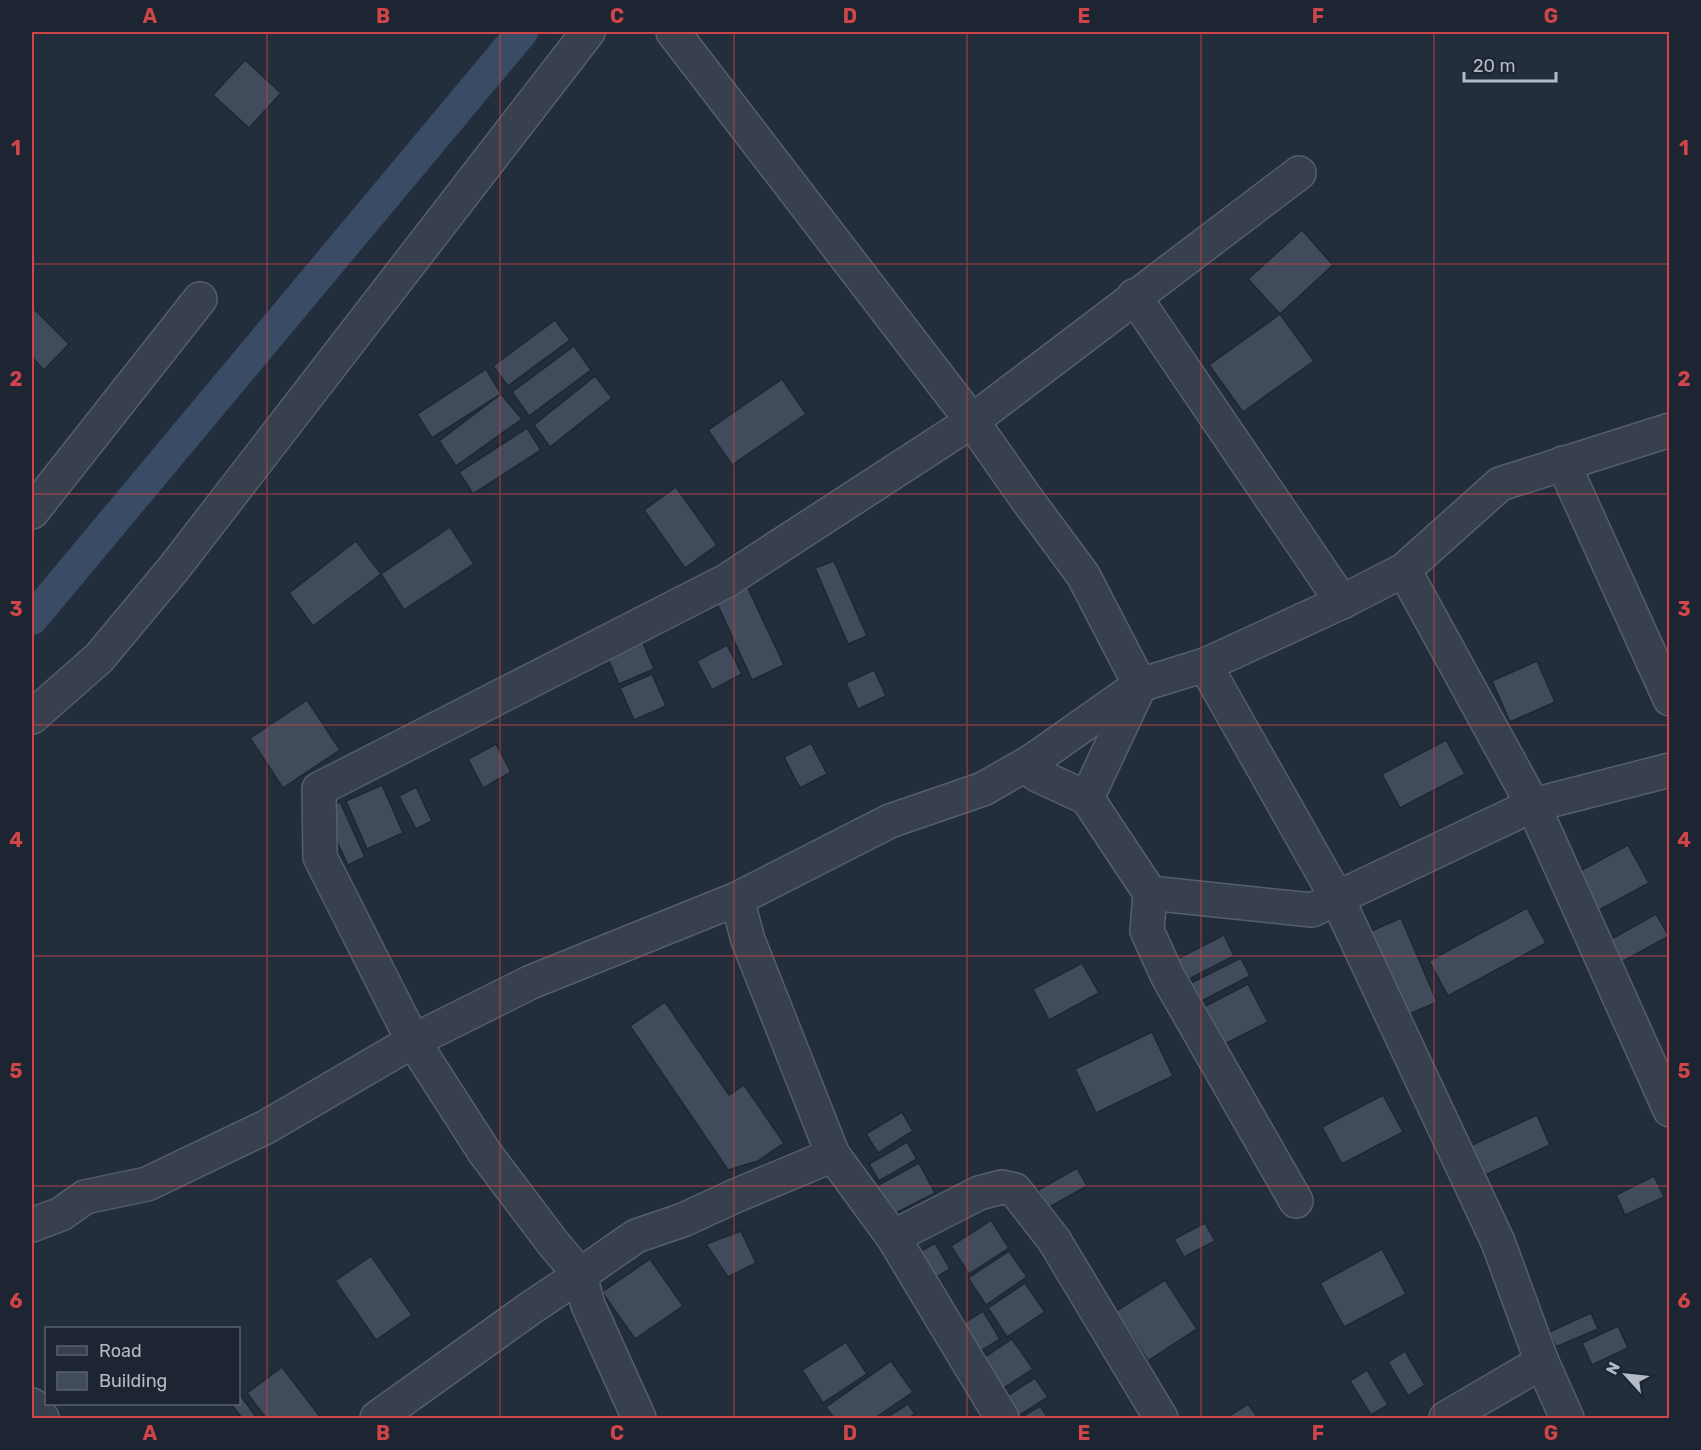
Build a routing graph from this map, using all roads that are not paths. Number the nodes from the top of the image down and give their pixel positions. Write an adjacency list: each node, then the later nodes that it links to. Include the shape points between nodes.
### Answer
1 (588, 32): 15 (street, via 174,568 99,658)
2 (673, 32): 6 (street)
3 (1299, 173): 4 (street)
4 (1134, 296): 6 (street); 11 (street)
5 (200, 298): 9 (street)
6 (972, 421): 13 (street, via 1083,575); 23 (street, via 726,581 319,789 320,857)
7 (1670, 430): 8 (street)
8 (1563, 464): 10 (street, via 1500,484); 14 (street)
9 (32, 512)
10 (1404, 570): 11 (street); 19 (street)
11 (1342, 602): 12 (street)
12 (1205, 664): 13 (street); 21 (street)
13 (1140, 686): 16 (street); 18 (street)
14 (1670, 699)
15 (32, 717)
16 (1032, 761): 18 (street, via 1037,775); 22 (street, via 983,789 890,821)
17 (1670, 770): 19 (street)
18 (1087, 798): 20 (street)
19 (1533, 805): 21 (street); 24 (street)
20 (1150, 893): 21 (street, via 1312,910); 26 (street, via 1147,931 1168,977)
21 (1337, 898): 30 (street, via 1498,1242)
22 (737, 899): 23 (street, via 531,982); 25 (street, via 748,940)
23 (413, 1041): 27 (street, via 256,1132 147,1184 85,1197 61,1214); 29 (street, via 485,1153)
24 (1670, 1110)
25 (833, 1155): 28 (street); 29 (street, via 636,1236)
26 (1296, 1201)
27 (32, 1225)
28 (893, 1237): 35 (street); 36 (street, via 979,1193 1002,1187 1015,1190 1054,1240)
29 (580, 1275): 32 (street, via 588,1305); 34 (street)
30 (1542, 1362): 37 (street); 38 (street)
31 (32, 1405): 33 (street)
32 (636, 1418)
33 (42, 1419)
34 (377, 1419)
35 (1002, 1419)
36 (1161, 1419)
37 (1446, 1419)
38 (1567, 1419)

